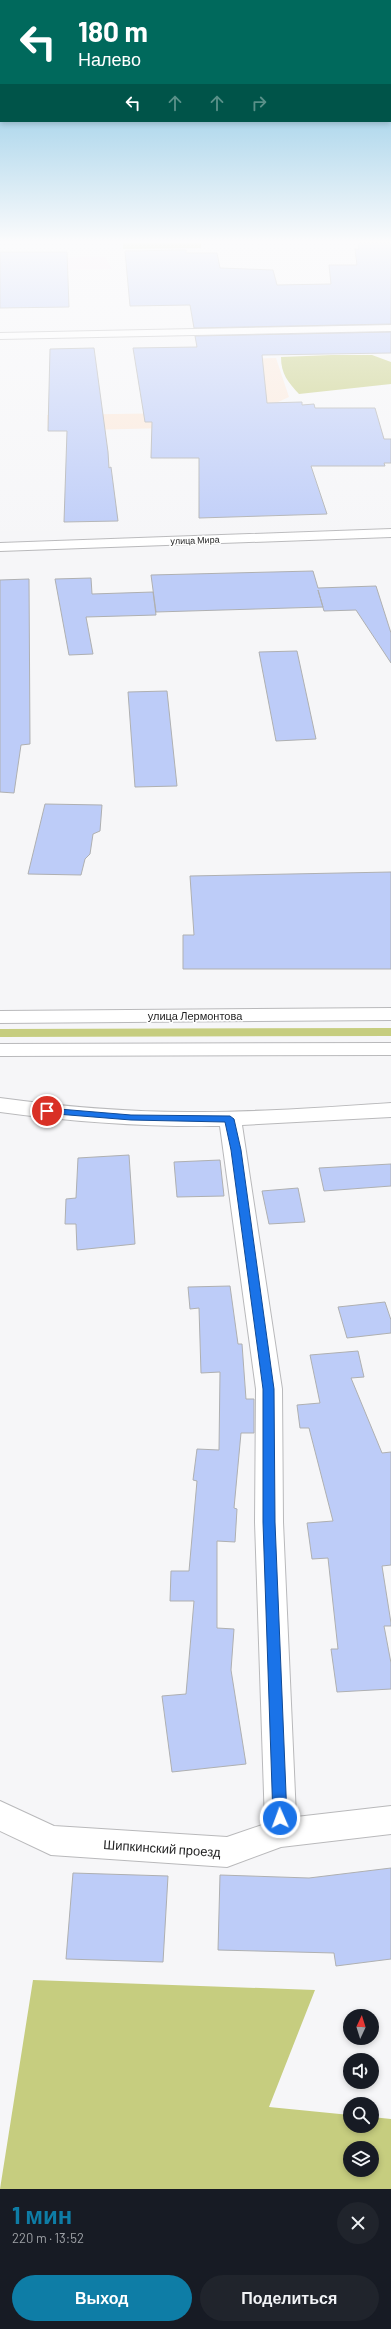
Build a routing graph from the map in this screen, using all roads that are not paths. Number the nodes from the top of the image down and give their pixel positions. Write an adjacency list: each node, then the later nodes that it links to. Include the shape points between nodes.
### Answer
1 (391, 533): 2 (main road, улица Мира)
2 (0, 547)
3 (391, 1014): 4 (main road, улица Лермонтова)
4 (0, 1017)
5 (0, 1050): 6 (main road)
6 (391, 1050)
7 (0, 1105): 9 (main road, via 131,1118)
8 (391, 1110): 9 (main road)
9 (230, 1119): 12 (main road, via 269,1389 269,1522)
10 (0, 1815): 12 (main road, Шипкинский проезд, via 51,1840 219,1852 227,1852)
11 (391, 1820): 12 (main road, Шипкинский проезд)
12 (281, 1833)

